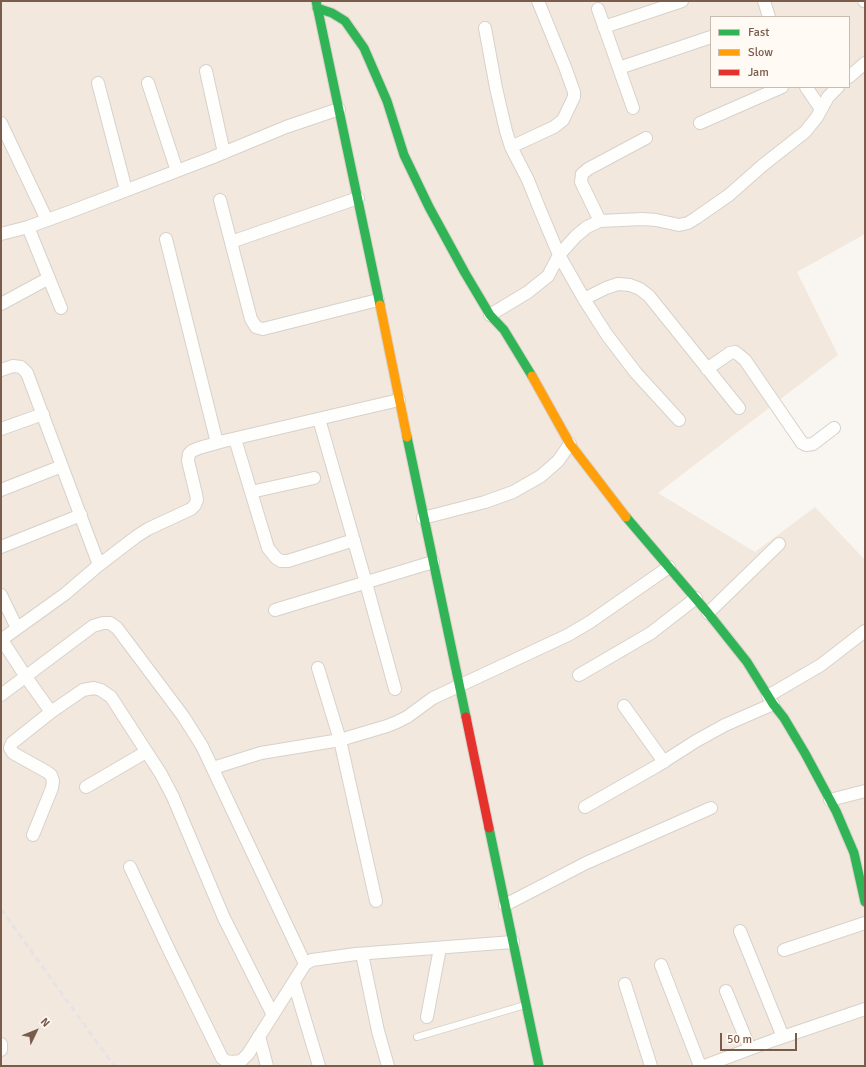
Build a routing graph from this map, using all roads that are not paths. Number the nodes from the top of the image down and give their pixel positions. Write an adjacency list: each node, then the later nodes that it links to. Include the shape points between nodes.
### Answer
1 (538, 1): 25 (street, via 565,67 574,97 563,120 554,127)
2 (682, 1): 7 (street)
3 (764, 1): 6 (street)
4 (317, 4): 19 (street); 43 (street, via 344,21 364,48 388,101 404,155 429,208)
5 (598, 9): 7 (street)
6 (769, 16)
7 (604, 27): 11 (street)
8 (485, 28): 25 (street, via 496,88)
9 (710, 37): 11 (street)
10 (865, 63): 13 (street)
11 (619, 68): 20 (street)
12 (206, 71): 26 (street)
13 (850, 76)
14 (98, 83): 28 (street)
15 (148, 83): 27 (street)
16 (780, 88): 23 (street)
17 (807, 88): 21 (street)
18 (837, 88): 21 (street)
19 (339, 108): 26 (street); 29 (street)
20 (633, 108)
21 (821, 109): 32 (street, via 805,132 729,195 688,223 679,225 642,219)
22 (1, 123): 31 (street)
23 (700, 123)
24 (646, 138): 32 (street, via 582,174 581,182)
25 (511, 147): 37 (street, via 528,180)
26 (224, 153): 27 (street)
27 (177, 171): 28 (street)
28 (126, 190): 31 (street)
29 (358, 198): 36 (street); 40 (street)
30 (220, 200): 36 (street)
31 (47, 220): 33 (street)
32 (600, 221): 37 (street, via 576,236)
33 (28, 226): 34 (street); 38 (street)
34 (1, 234)
35 (166, 240): 54 (street)
36 (231, 242): 40 (street, via 251,319 259,328)
37 (559, 256): 39 (street); 43 (street, via 548,276 528,292)
38 (49, 278): 41 (street); 42 (street)
39 (584, 299): 44 (street, via 618,284 640,289); 50 (street, via 607,335 636,372)
40 (378, 300): 46 (street)
41 (1, 304)
42 (61, 308)
43 (490, 315): 55 (street, via 504,330)
44 (707, 369): 47 (street); 51 (street, via 735,352 745,360 802,443 813,444)
45 (1, 370): 48 (street, via 13,366 21,367 27,372)
46 (399, 400): 49 (street); 61 (street)
47 (739, 408)
48 (43, 414): 52 (street); 56 (street)
49 (319, 419): 53 (street); 62 (street)
50 (679, 420)
51 (834, 428)
52 (1, 429)
53 (235, 439): 54 (street); 59 (street)
54 (217, 443): 66 (street, via 189,454 188,461 197,500 191,510 148,529)
55 (570, 444): 61 (street, via 558,461 541,476 513,492); 67 (street)
56 (62, 466): 58 (street); 60 (street)
57 (314, 478): 59 (street)
58 (1, 490)
59 (251, 492): 62 (street, via 268,548 281,561)
60 (80, 515): 64 (street); 66 (street)
61 (423, 518): 65 (street)
62 (354, 540): 68 (street)
63 (779, 544): 72 (street)
64 (1, 548)
65 (433, 562): 68 (street); 79 (street)
66 (99, 565): 73 (street, via 65,594)
67 (669, 567): 70 (street); 79 (street, via 568,635)
68 (366, 583): 71 (street); 80 (street)
69 (1, 595): 73 (street)
70 (696, 598): 72 (street); 77 (street, via 650,633)
71 (275, 610)
72 (708, 613): 82 (street, via 747,662)
73 (17, 628): 75 (street)
74 (865, 631): 82 (street)
75 (2, 640): 78 (street)
76 (318, 668): 85 (street)
77 (579, 674)
78 (26, 677): 81 (street); 84 (street); 88 (street, via 93,626 103,622 110,623 117,628 183,716)
79 (459, 685): 85 (street, via 433,698 402,720); 98 (street)
80 (394, 689)
81 (1, 695)
82 (771, 700): 87 (street, via 696,741); 91 (street, via 806,754)
83 (624, 706): 87 (street)
84 (51, 712): 86 (street, via 83,690 101,690 111,698); 94 (street, via 12,743 10,748 13,753 51,775 53,781)
85 (340, 740): 88 (street, via 261,753); 96 (street)
86 (146, 752): 89 (street); 112 (street, via 173,797 224,918)
87 (664, 762): 92 (street)
88 (213, 768): 105 (street)
89 (86, 787)
90 (865, 791): 91 (street)
91 (830, 800): 97 (street, via 854,853)
92 (585, 807)
93 (711, 808): 98 (street, via 586,863)
94 (33, 835)
95 (130, 867): 114 (street, via 222,1058 231,1062 240,1060 248,1054)
96 (376, 901)
97 (865, 902)
98 (505, 905): 101 (street)
99 (865, 923): 103 (street)
100 (740, 931): 116 (street)
101 (513, 942): 102 (street); 110 (street)
102 (440, 948): 104 (street); 113 (street)
103 (784, 950)
104 (362, 954): 105 (street, via 312,960); 122 (street)
105 (305, 964): 107 (street)
106 (660, 965): 125 (street)
107 (294, 983): 112 (street); 121 (street)
108 (625, 984): 124 (street)
109 (726, 991): 118 (street)
110 (526, 1005): 115 (lane); 123 (street)
111 (865, 1009): 116 (street)
112 (273, 1015): 114 (street)
113 (427, 1017)
114 (259, 1036): 120 (street)
115 (417, 1037)
116 (783, 1037): 118 (street)
117 (1, 1044): 119 (street)
118 (750, 1049): 126 (street)
119 (1, 1050)
120 (267, 1066)
121 (319, 1066)
122 (388, 1066)
123 (539, 1066)
124 (651, 1066)
125 (700, 1066)
126 (704, 1066)

